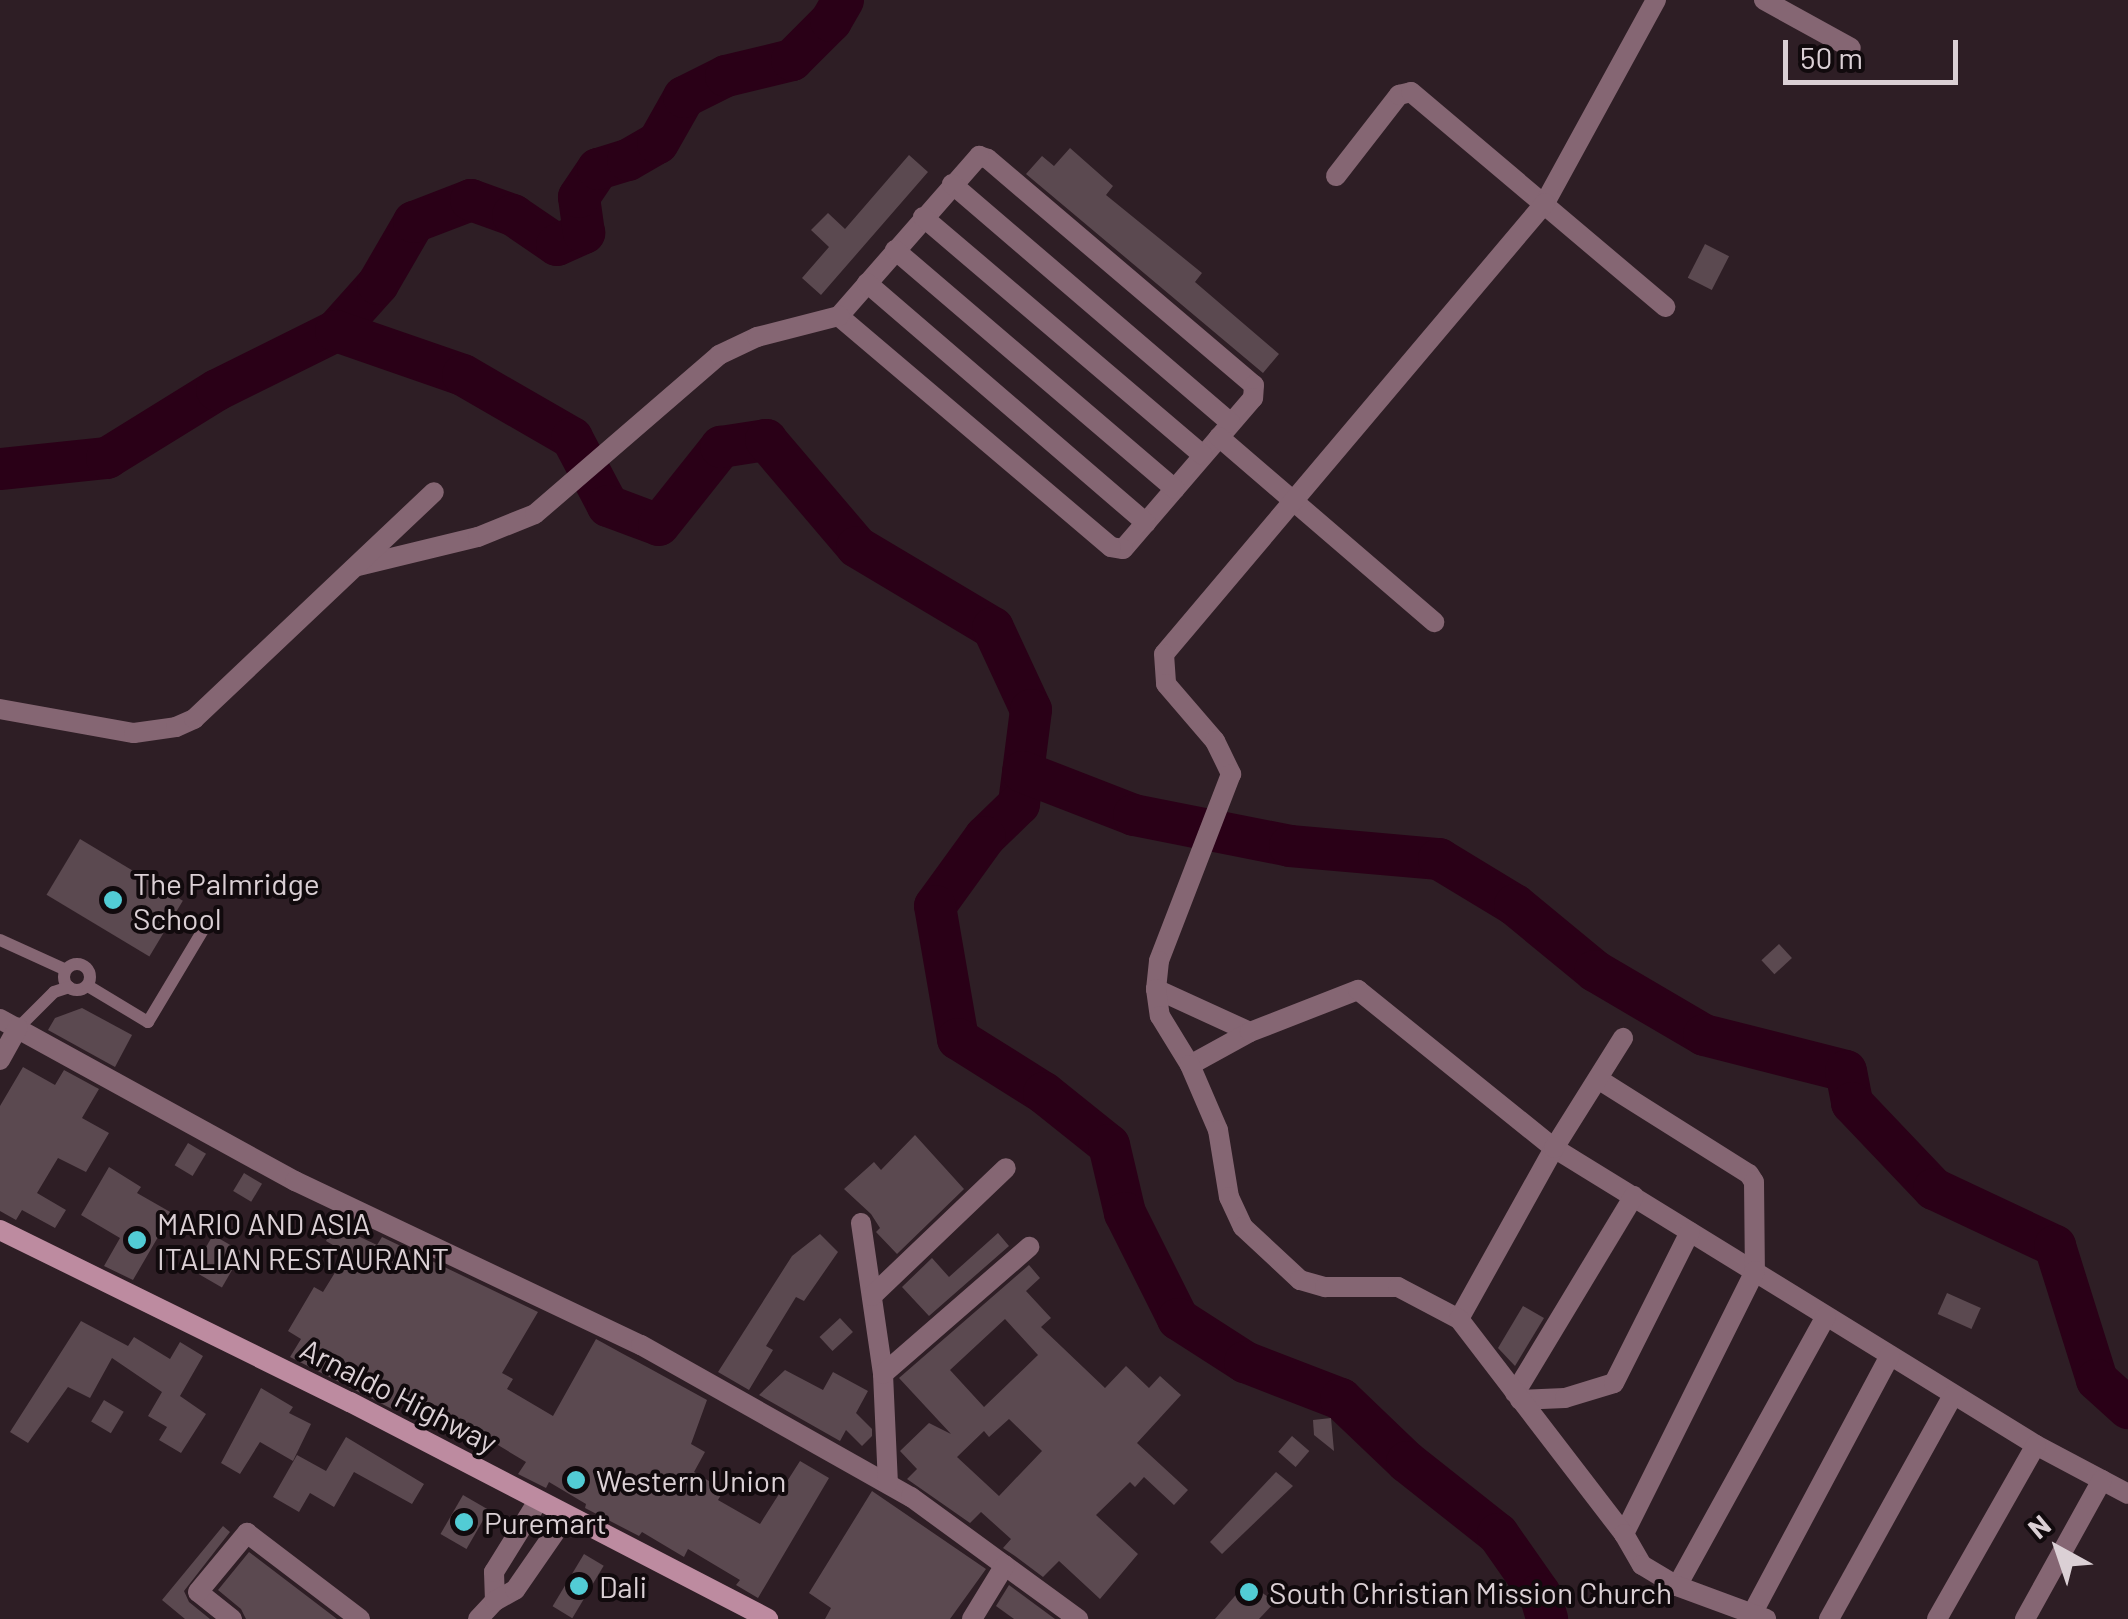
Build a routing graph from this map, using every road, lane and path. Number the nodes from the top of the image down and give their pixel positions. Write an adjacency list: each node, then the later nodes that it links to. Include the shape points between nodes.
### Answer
1 (1656, 0): 6 (street)
2 (1764, 0): 3 (street)
3 (1851, 48)
4 (1336, 176): 6 (street, via 1399,95 1411,92)
5 (952, 184): 7 (street); 12 (street); 12 (street, via 975,158 988,159 1236,369 1255,390)
6 (1544, 203): 10 (street); 16 (street)
7 (923, 217): 8 (street); 13 (street)
8 (895, 250): 9 (street); 14 (street)
9 (866, 284): 11 (street); 17 (street)
10 (1664, 306)
11 (839, 316): 17 (street, via 1114,550); 18 (street, via 728,350 535,514 498,531)
12 (1225, 430): 13 (street); 16 (street)
13 (1203, 455): 14 (street)
14 (1175, 489): 17 (street)
15 (434, 492): 18 (street)
16 (1292, 498): 19 (street); 26 (street, via 1164,654 1166,684 1215,742 1231,774 1159,961)
17 (1146, 522)
18 (358, 566): 20 (street, via 216,702 176,727 117,732)
19 (1434, 622)
20 (0, 708)
21 (206, 924): 24 (lane, via 148,1022)
22 (0, 940): 23 (lane)
23 (66, 970): 24 (lane, via 86,966); 25 (lane)
24 (88, 986): 25 (lane)
25 (68, 987): 27 (lane)
26 (1156, 990): 28 (street); 31 (street, via 1160,1016)
27 (9, 1024): 30 (street); 50 (street, via 295,1182 641,1344)
28 (1250, 1032): 31 (street); 33 (street, via 1358,990)
29 (1623, 1038): 32 (street)
30 (0, 1060)
31 (1190, 1065): 43 (street, via 1218,1130 1229,1197 1243,1227 1300,1280 1325,1288 1398,1287)
32 (1598, 1079): 33 (street); 40 (street, via 1750,1174)
33 (1554, 1148): 35 (street); 43 (street)
34 (1006, 1168): 41 (street)
35 (1634, 1196): 38 (street); 47 (street)
36 (861, 1223): 41 (street)
37 (0, 1230): 52 (main road, Arnaldo Highway)
38 (1690, 1232): 40 (street); 47 (street, via 1614,1384 1565,1398)
39 (1029, 1247): 45 (street)
40 (1755, 1271): 42 (street); 54 (street)
41 (872, 1296): 45 (street)
42 (1826, 1316): 44 (street); 56 (street)
43 (1459, 1319): 47 (street)
44 (1890, 1356): 46 (street); 58 (street)
45 (882, 1374): 50 (street)
46 (1953, 1395): 48 (street); 65 (street)
47 (1517, 1397): 54 (street)
48 (2036, 1445): 49 (street); 66 (street)
49 (2102, 1480): 51 (street); 67 (street)
50 (888, 1484): 55 (street)
51 (2128, 1494)
52 (538, 1501): 53 (main road, Arnaldo Highway); 57 (street, via 494,1572)
53 (567, 1514): 57 (street, via 514,1590); 62 (main road, Arnaldo Highway)
54 (1624, 1534): 56 (street, via 1642,1565)
55 (1005, 1566): 63 (street); 64 (street)
56 (1677, 1586): 58 (street)
57 (495, 1601): 61 (street)
58 (1759, 1616)
59 (232, 1619): 60 (street, via 198,1592 247,1534)
60 (360, 1619)
61 (478, 1619)
62 (768, 1619)
63 (972, 1619)
64 (1078, 1619)
65 (1829, 1619)
66 (1937, 1619)
67 (2026, 1619)

